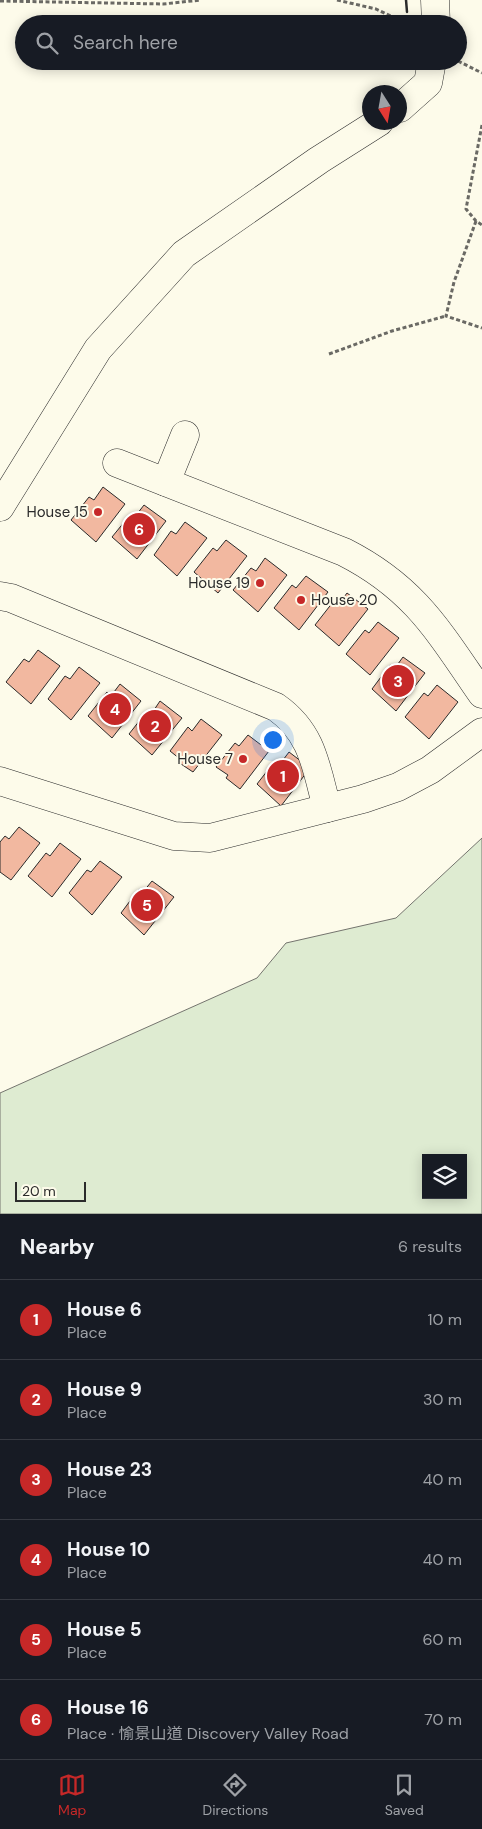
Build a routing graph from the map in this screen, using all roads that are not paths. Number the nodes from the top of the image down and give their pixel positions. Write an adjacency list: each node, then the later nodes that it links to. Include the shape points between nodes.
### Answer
1 (435, 0): 2 (street)
2 (436, 15)
3 (430, 70): 4 (street, via 428,83)
4 (407, 102)
5 (367, 130): 9 (street, via 184,254 98,349)
6 (186, 435): 8 (street)
7 (117, 463): 8 (street)
8 (166, 482): 11 (street, via 344,552 384,575 423,612)
9 (0, 506)
10 (0, 596): 14 (street, via 276,707 305,736)
11 (482, 694)
12 (482, 732): 14 (street, via 414,780 380,794)
13 (0, 780): 14 (street, via 157,831 192,838 227,834)
14 (327, 808)

